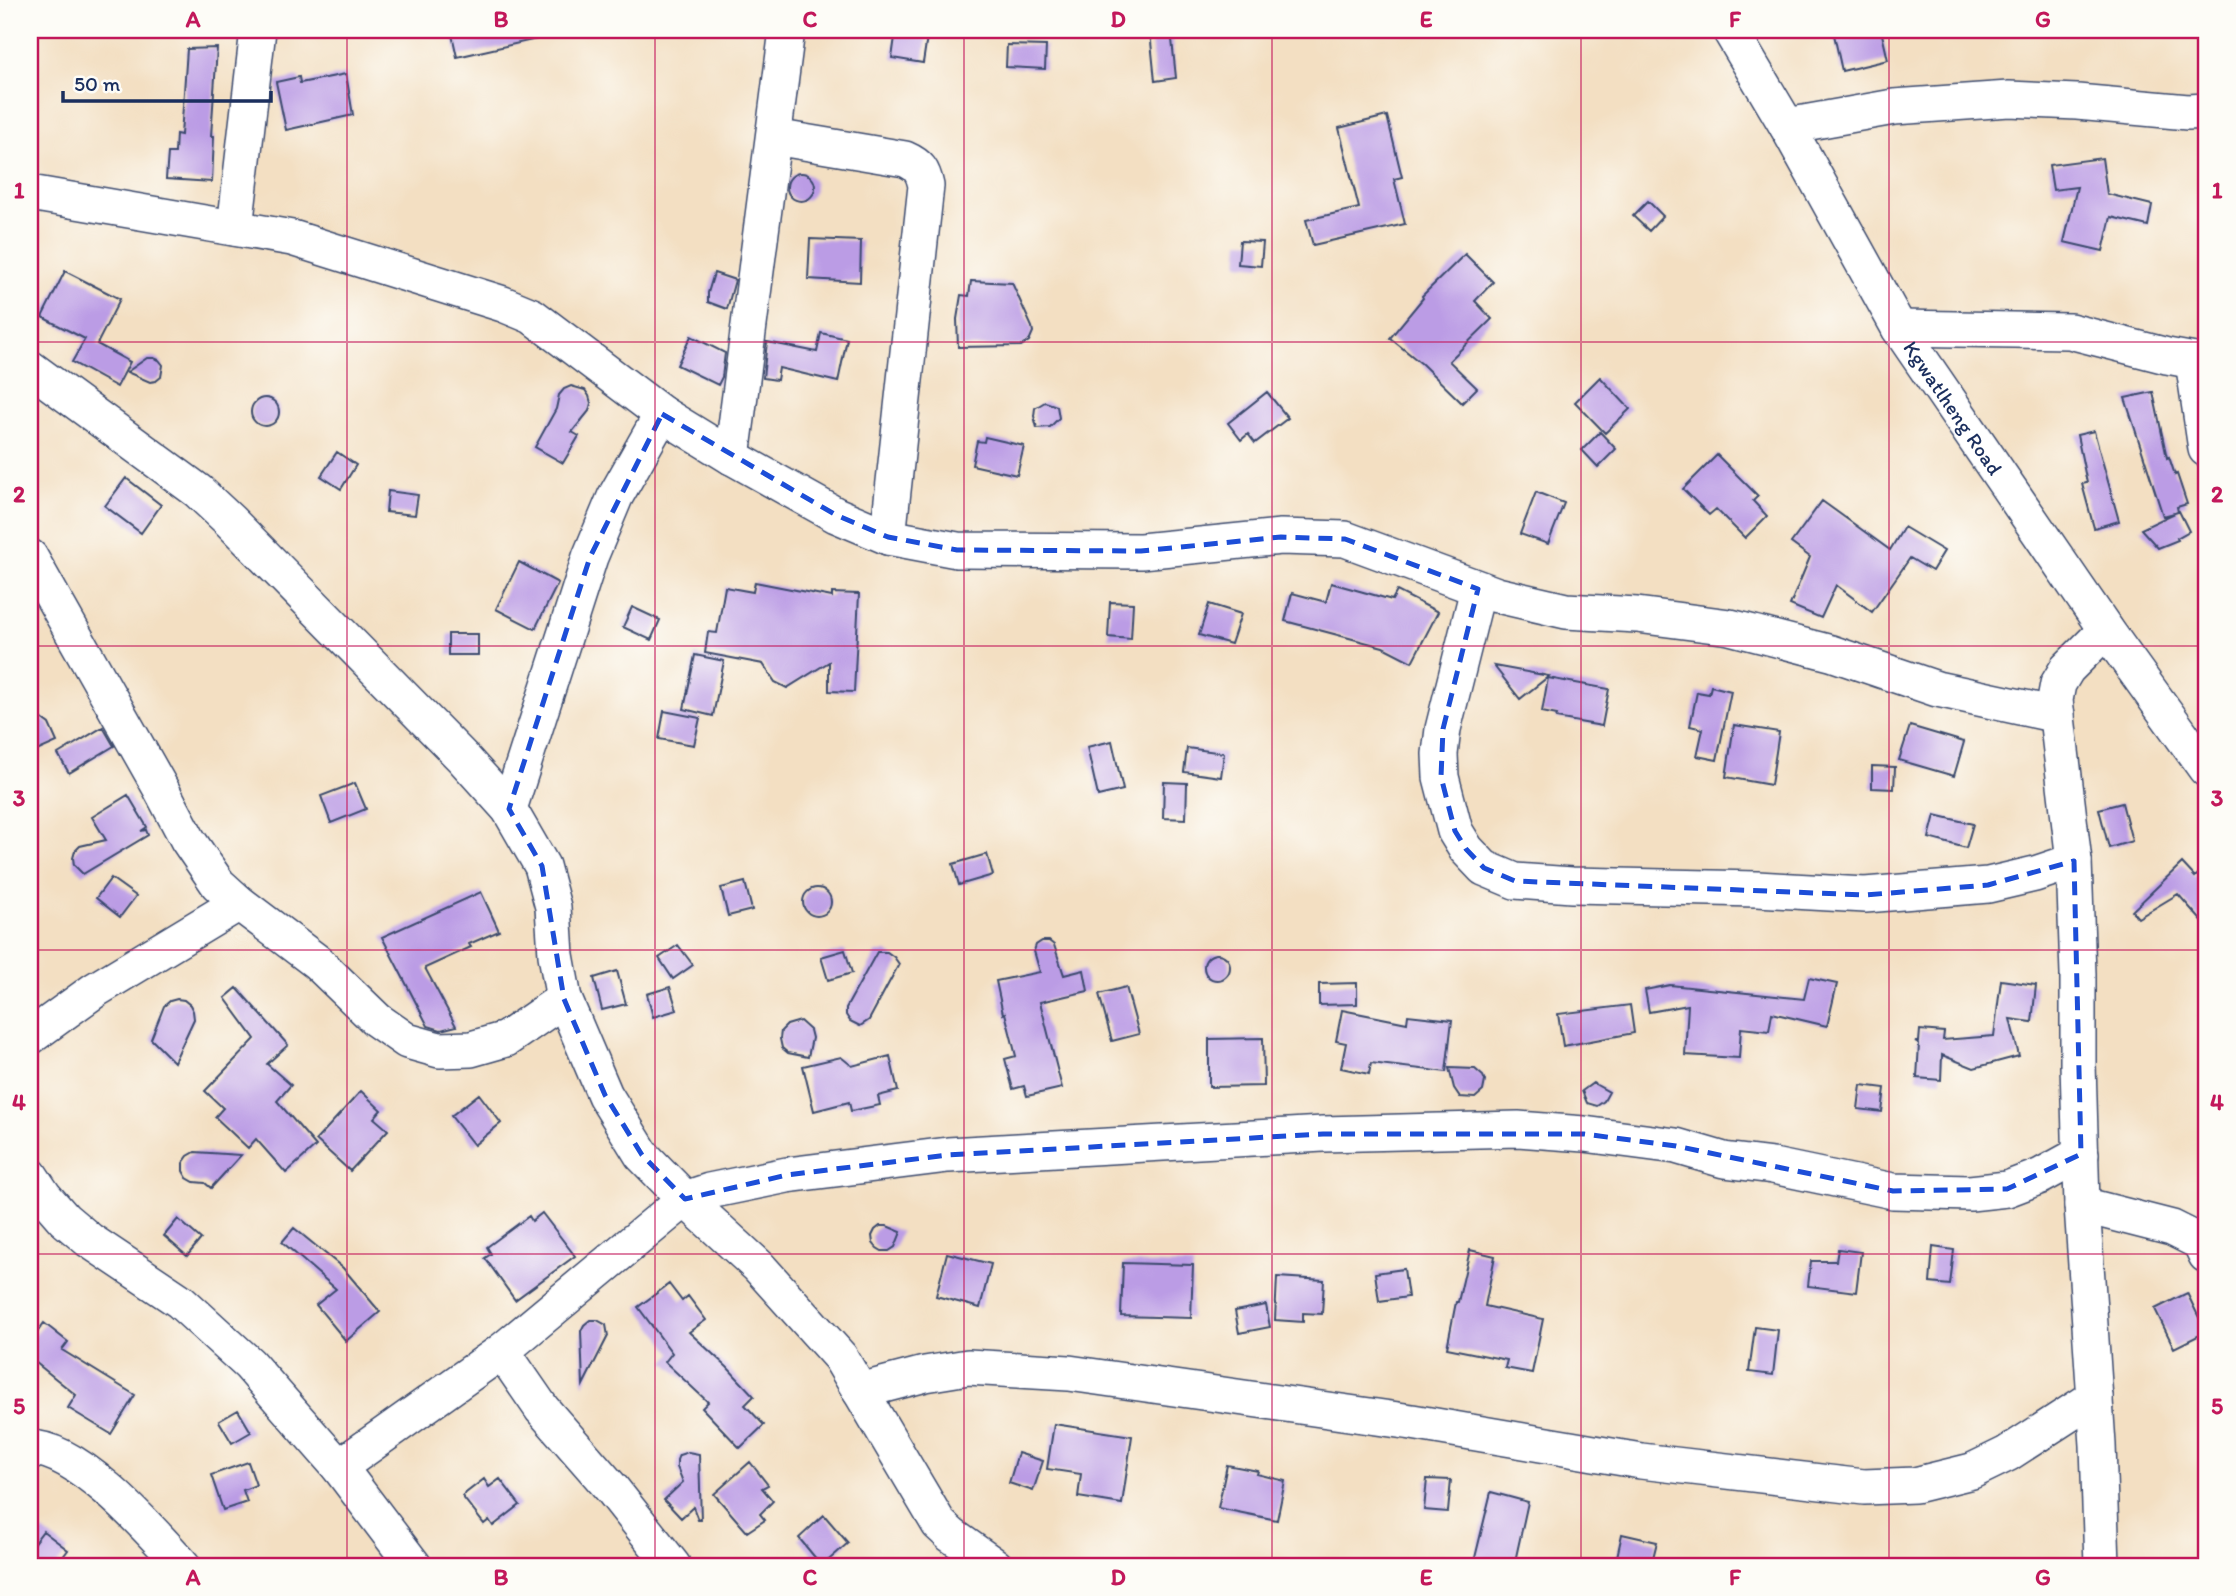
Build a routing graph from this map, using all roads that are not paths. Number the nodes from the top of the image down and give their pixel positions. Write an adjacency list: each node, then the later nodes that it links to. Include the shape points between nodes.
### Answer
1 (258, 30): 8 (street)
2 (787, 30): 6 (street)
3 (1730, 30): 5 (street, Kgwatlheng Road)
4 (2206, 111): 5 (street, via 2009,99 1894,107)
5 (1787, 126): 9 (street, Kgwatlheng Road)
6 (774, 137): 14 (street); 15 (street, via 905,159 918,165 924,176)
7 (30, 192): 8 (street)
8 (235, 228): 12 (street, via 292,238 532,316)
9 (1899, 328): 10 (street, via 2070,331); 18 (street, Kgwatlheng Road)
10 (2200, 362): 13 (street)
11 (30, 369): 21 (street, via 198,491)
12 (662, 414): 14 (street); 21 (street, via 615,497 590,557)
13 (2206, 449)
14 (732, 457): 15 (street, via 836,515)
15 (888, 537): 17 (street, via 957,550 1128,551 1280,537 1345,539)
16 (30, 558): 23 (street, via 188,841 218,884)
17 (1478, 589): 19 (street, via 1566,611 1730,627 1831,653 1937,689); 22 (street, via 1440,754 1455,831 1484,868 1515,881 1865,895 1988,885)
18 (2106, 630): 19 (street, via 2057,684); 20 (street, Kgwatlheng Road)
19 (2057, 715): 22 (street)
20 (2206, 769)
21 (509, 808): 24 (street, via 542,866 553,907 555,955)
22 (2074, 861): 26 (street)
23 (239, 903): 24 (street, via 317,962 377,1020 407,1041 439,1051 471,1049 506,1039); 25 (street, via 95,990)
24 (564, 999): 28 (street, via 605,1095 642,1155)
25 (30, 1037)
26 (2081, 1154): 28 (street, via 2007,1189 1970,1193 1866,1186 1724,1160 1676,1146 1584,1134 1518,1129 1323,1134 948,1155 787,1175); 29 (street)
27 (30, 1175): 35 (street, via 64,1219 180,1301 249,1364)
28 (685, 1199): 31 (street); 32 (street, via 758,1266 840,1357)
29 (2082, 1205): 30 (street, via 2172,1228); 33 (street)
30 (2204, 1245)
31 (502, 1351): 35 (street); 38 (street, via 542,1409)
32 (860, 1391): 33 (street, via 968,1367 1069,1373 1412,1422 1641,1461 1864,1487 1915,1485 1972,1471); 39 (street, via 939,1524)
33 (2095, 1397): 40 (street)
34 (30, 1448): 36 (street, via 73,1462 137,1516)
35 (339, 1467): 37 (street)
36 (183, 1566)
37 (414, 1566)
38 (673, 1566)
39 (995, 1566)
40 (2102, 1566)

